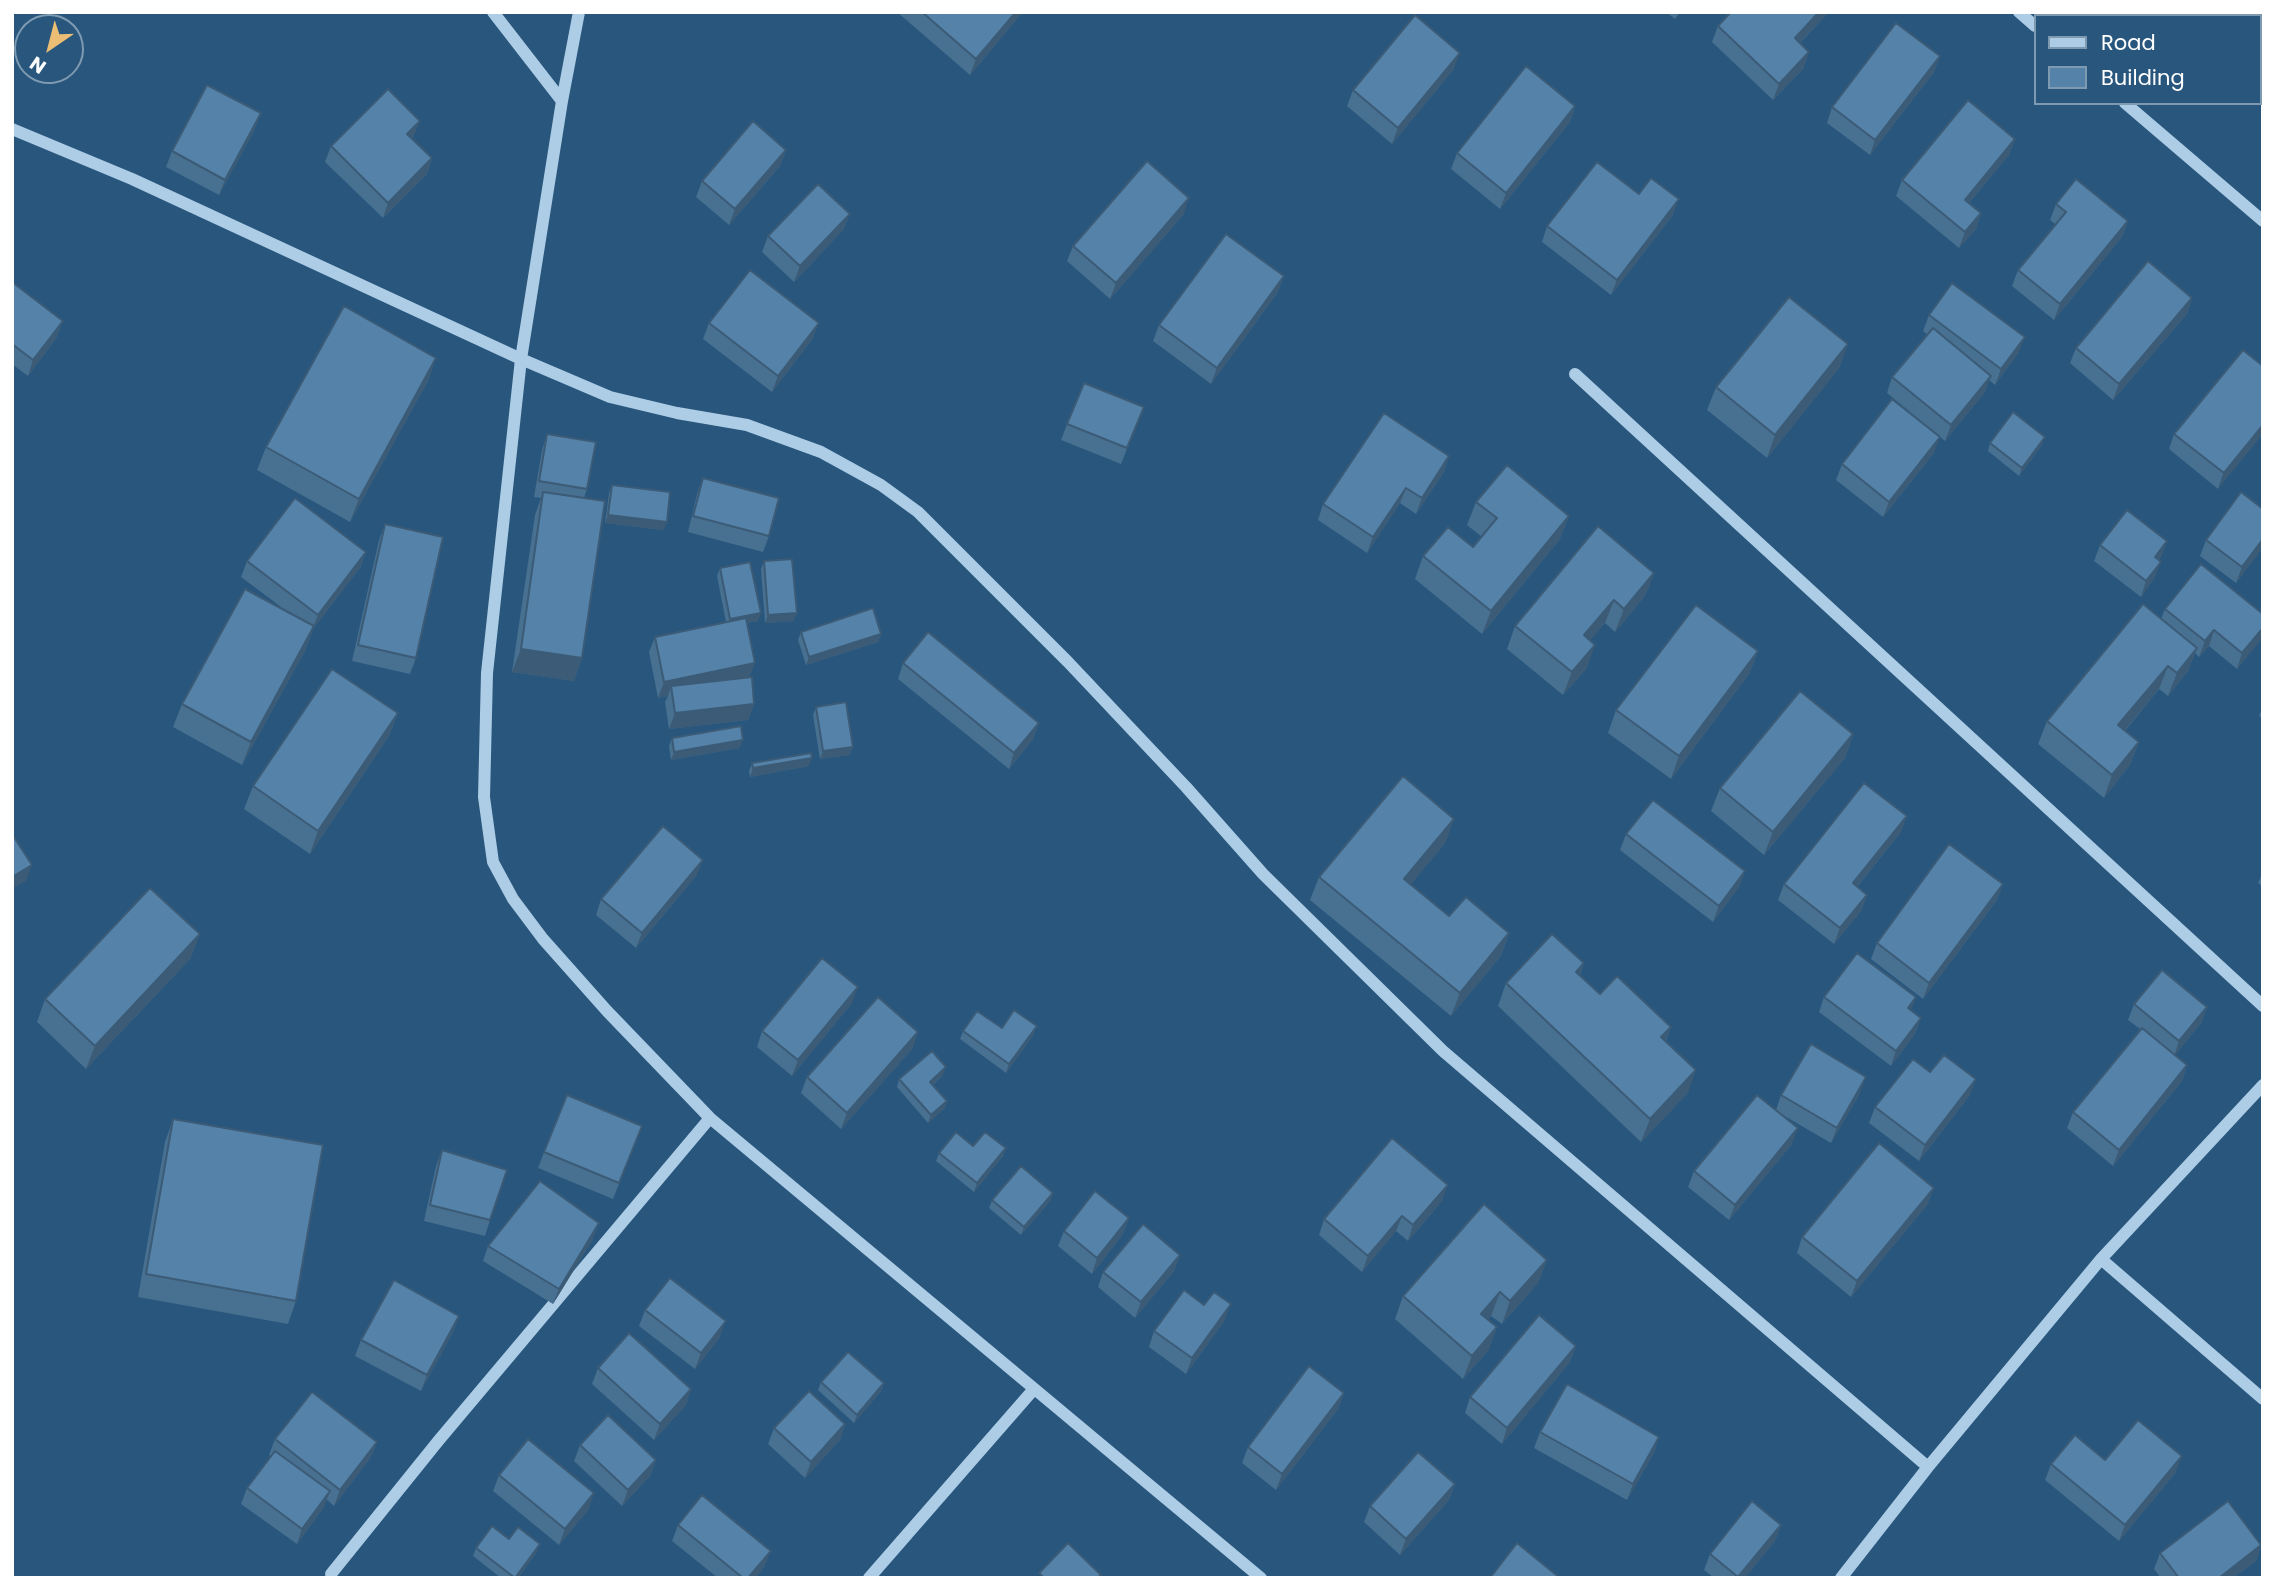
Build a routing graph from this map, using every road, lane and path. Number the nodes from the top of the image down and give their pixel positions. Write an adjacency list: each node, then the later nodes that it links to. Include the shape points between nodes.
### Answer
1 (492, 12): 5 (street)
2 (579, 12): 5 (street)
3 (2019, 12): 4 (street)
4 (2034, 25)
5 (562, 101): 9 (street)
6 (2127, 105): 8 (street)
7 (12, 130): 9 (street, via 132,179)
8 (2263, 221)
9 (521, 359): 13 (street, via 487,673 484,797 493,862 543,939); 17 (street, via 610,397 747,425 821,452 918,512 1068,662 1264,874 1443,1051)
10 (1575, 374): 11 (street)
11 (2263, 1006)
12 (2263, 1085): 14 (street)
13 (710, 1118): 15 (street); 18 (street)
14 (2101, 1259): 16 (street); 17 (street)
15 (1034, 1389): 19 (street); 20 (street)
16 (2263, 1399)
17 (1928, 1467): 21 (street)
18 (331, 1574)
19 (869, 1578)
20 (1261, 1578)
21 (1841, 1578)

